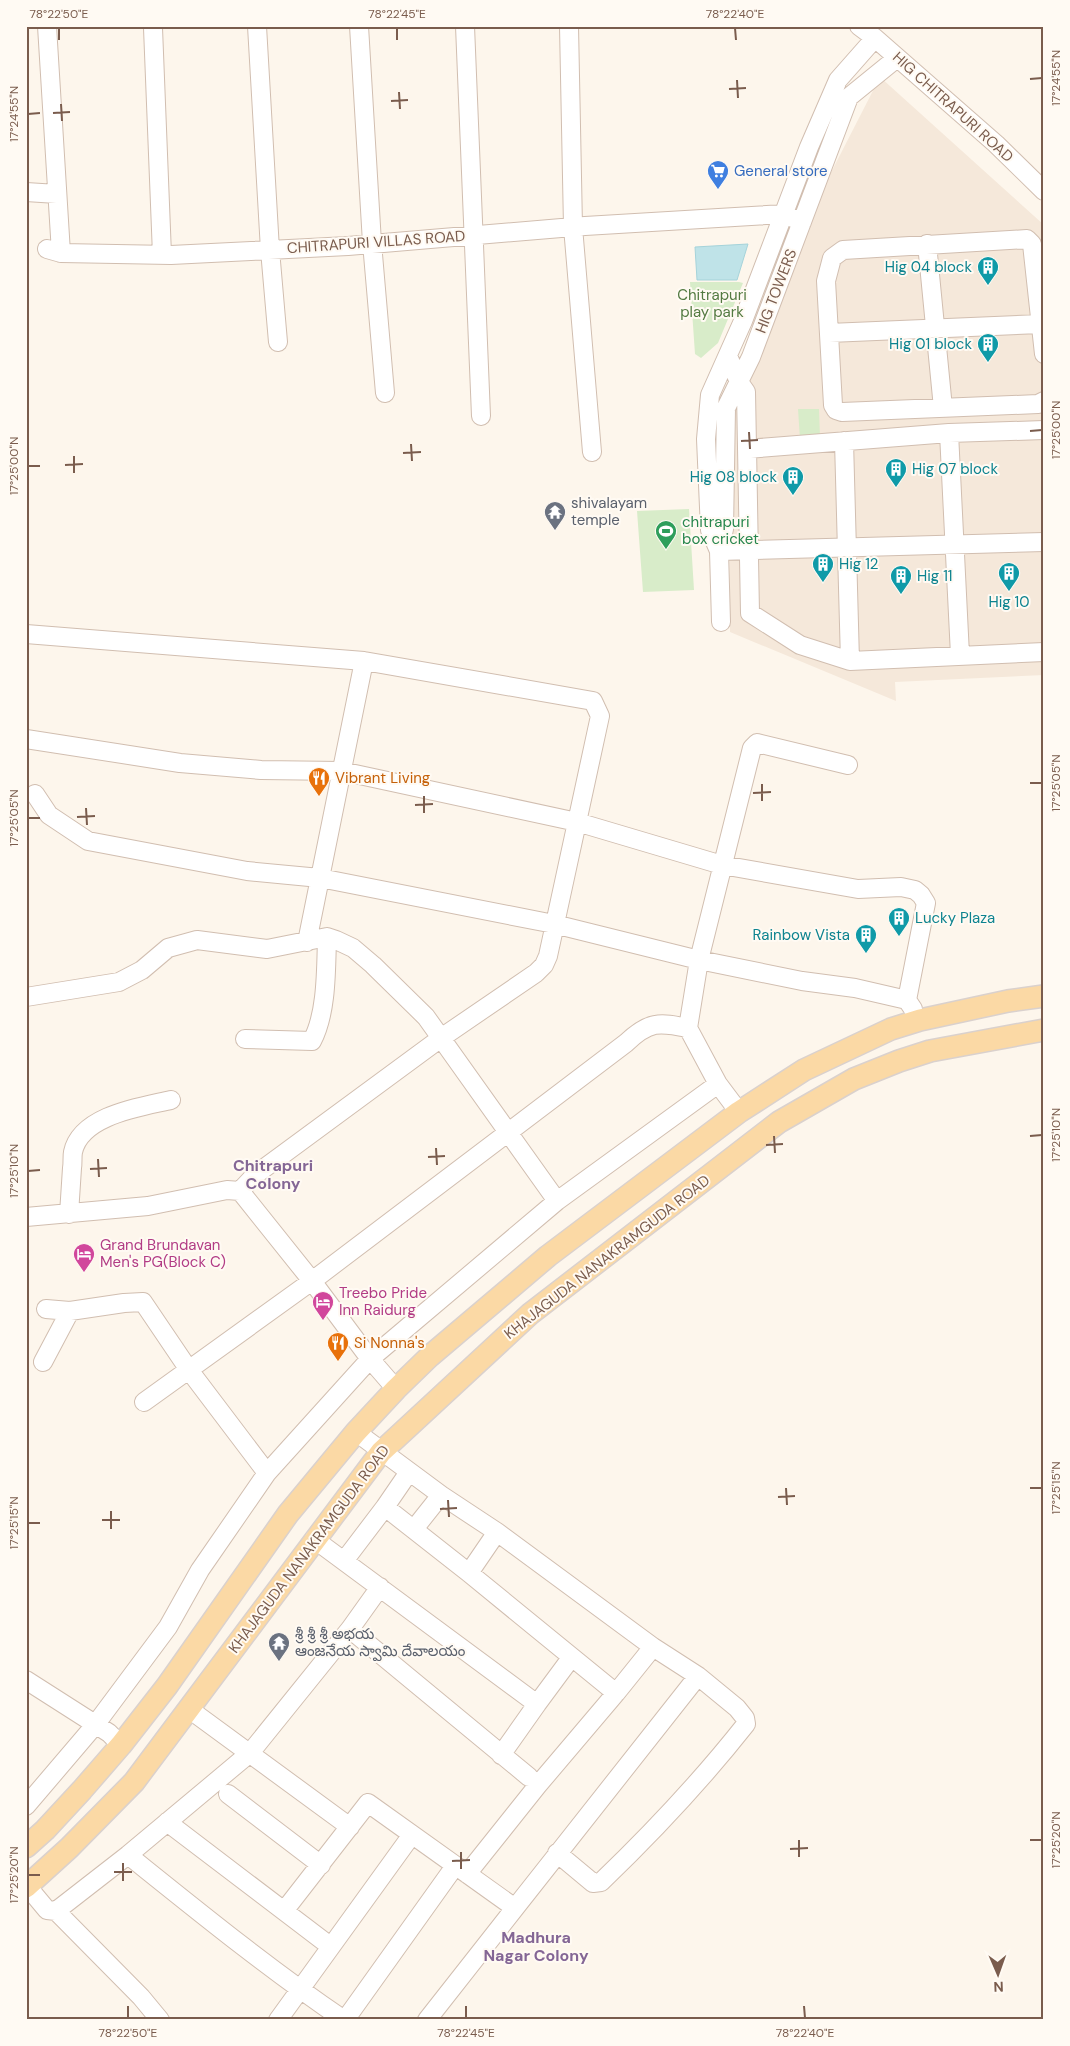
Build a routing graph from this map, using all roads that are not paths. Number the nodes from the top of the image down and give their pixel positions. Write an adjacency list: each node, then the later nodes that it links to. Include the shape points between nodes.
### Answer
1 (47, 26): 12 (street)
2 (258, 26): 19 (street)
3 (359, 26): 17 (street)
4 (465, 26): 16 (street)
5 (568, 26): 15 (street)
6 (859, 26): 8 (street, HIG CHITRAPURI ROAD)
7 (153, 28): 20 (street)
8 (875, 38): 9 (street, HIG CHITRAPURI ROAD); 13 (street, via 838,80)
9 (898, 58): 10 (street, HIG CHITRAPURI ROAD); 14 (street, HIG TOWERS, via 849,97)
10 (1044, 191)
11 (26, 192): 12 (street)
12 (57, 194): 20 (street, CHITRAPURI VILLAS ROAD, via 54,251)
13 (784, 214): 14 (street); 15 (street, CHITRAPURI VILLAS ROAD); 26 (street)
14 (802, 222): 27 (street, HIG TOWERS)
15 (573, 227): 16 (street, CHITRAPURI VILLAS ROAD); 36 (street)
16 (473, 235): 17 (street, CHITRAPURI VILLAS ROAD); 31 (street)
17 (372, 243): 19 (street, CHITRAPURI VILLAS ROAD); 28 (street)
18 (927, 244): 21 (street, via 1027,239 1032,244); 22 (street); 23 (street, via 843,250 832,258 826,281)
19 (270, 250): 20 (street, CHITRAPURI VILLAS ROAD); 24 (street)
20 (162, 254)
21 (1040, 324): 22 (street); 25 (street)
22 (935, 328): 23 (street); 30 (street)
23 (829, 333): 30 (street, via 833,405 836,410)
24 (278, 342)
25 (1044, 354)
26 (728, 356): 27 (street); 41 (street, via 710,395 706,438 710,530)
27 (739, 382): 35 (street, via 746,392); 41 (street, HIG TOWERS, via 726,408 724,530)
28 (385, 393)
29 (1044, 401): 30 (street, via 1038,404)
30 (943, 408)
31 (481, 416)
32 (1044, 430): 33 (street)
33 (949, 433): 34 (street); 38 (street)
34 (844, 440): 35 (street); 39 (street)
35 (747, 449): 40 (street)
36 (592, 452)
37 (1044, 542): 38 (street)
38 (954, 544): 39 (street); 45 (street)
39 (847, 548): 40 (street); 47 (street)
40 (749, 550): 41 (street); 47 (street, via 750,612 800,645)
41 (719, 551): 42 (street)
42 (721, 622)
43 (26, 634): 46 (street)
44 (1044, 652): 45 (street)
45 (960, 656): 47 (street)
46 (364, 661): 50 (street); 52 (street, via 593,701 600,716)
47 (850, 661)
48 (26, 739): 50 (street, via 180,763 261,770)
49 (848, 765): 53 (street, via 757,743 752,748)
50 (342, 771): 52 (street); 54 (street)
51 (35, 794): 54 (street, via 49,815 88,841 247,871)
52 (577, 822): 53 (street); 55 (street)
53 (722, 865): 58 (street); 61 (street, via 858,889 901,887 915,890 926,903)
54 (320, 878): 55 (street); 57 (street)
55 (554, 924): 58 (street); 65 (street, via 544,965)
56 (327, 937): 57 (street); 65 (street, via 353,948 373,965 426,1017); 66 (street, via 326,974 318,1029 312,1041)
57 (307, 942): 60 (street, via 267,949 197,940 168,948 142,970 119,982)
58 (699, 960): 61 (street); 63 (street)
59 (1044, 996): 62 (main road)
60 (26, 997)
61 (907, 1000): 62 (street)
62 (920, 1020): 69 (main road, via 891,1029 804,1070)
63 (688, 1028): 67 (street); 70 (street, via 662,1023 638,1031)
64 (1044, 1030): 84 (main road, KHAJAGUDA NANAKRAMGUDA ROAD, via 930,1051 899,1061 854,1079 779,1122 530,1314)
65 (441, 1038): 70 (street); 71 (street, via 254,1175)
66 (245, 1039)
67 (718, 1084): 69 (street); 72 (street)
68 (171, 1100): 73 (street, via 132,1109 88,1129 73,1152)
69 (739, 1112): 81 (main road, via 548,1256)
70 (508, 1131): 72 (street); 75 (street)
71 (240, 1191): 73 (street, via 226,1190 148,1206); 75 (street)
72 (557, 1200): 78 (street)
73 (69, 1214): 74 (street)
74 (26, 1217)
75 (312, 1281): 78 (street); 80 (street)
76 (46, 1309): 77 (street)
77 (70, 1311): 79 (street); 80 (street, via 143,1302)
78 (370, 1359): 81 (street); 86 (street)
79 (43, 1362)
80 (189, 1370): 82 (street); 86 (street)
81 (396, 1389): 83 (main road)
82 (144, 1402)
83 (356, 1432): 84 (street); 104 (main road, via 288,1514 167,1686)
84 (381, 1452): 85 (street); 91 (main road, KHAJAGUDA NANAKRAMGUDA ROAD)
85 (409, 1472): 87 (street); 88 (street)
86 (267, 1473): 103 (street, via 200,1570 168,1627)
87 (441, 1495): 89 (street); 90 (street)
88 (385, 1508): 89 (street); 92 (street)
89 (414, 1528): 93 (street)
90 (497, 1532): 93 (street); 96 (street)
91 (314, 1539): 92 (street); 102 (main road, KHAJAGUDA NANAKRAMGUDA ROAD)
92 (344, 1561): 94 (street)
93 (469, 1573): 97 (street)
94 (380, 1587): 95 (street); 101 (street)
95 (350, 1629): 105 (street); 106 (street)
96 (653, 1647): 98 (street); 100 (street)
97 (571, 1658): 100 (street); 101 (street)
98 (698, 1676): 114 (street); 114 (street, via 745,1718 746,1724 722,1755 669,1815 602,1882 593,1882)
99 (26, 1680): 103 (street)
100 (616, 1693): 117 (street)
101 (536, 1704): 106 (street)
102 (189, 1709): 105 (street); 118 (main road, KHAJAGUDA NANAKRAMGUDA ROAD, via 134,1782)
103 (95, 1725): 104 (street); 109 (street)
104 (121, 1745): 113 (main road)
105 (250, 1753): 110 (street); 111 (street)
106 (501, 1755): 107 (street)
107 (529, 1777)
108 (228, 1794): 116 (street)
109 (26, 1806)
110 (167, 1822): 115 (street); 120 (street)
111 (350, 1827): 112 (street, via 368,1803); 116 (street)
112 (411, 1836): 117 (street); 122 (street)
113 (26, 1847)
114 (557, 1853): 119 (street)
115 (128, 1855): 121 (street); 123 (street)
116 (321, 1865): 120 (street)
117 (461, 1870): 119 (street); 126 (street)
118 (27, 1887): 121 (street, via 47,1910)
119 (515, 1908): 127 (street)
120 (284, 1910): 122 (street)
121 (56, 1911): 124 (street)
122 (330, 1946): 123 (street)
123 (299, 1989): 125 (street); 126 (street)
124 (160, 2020)
125 (278, 2020)
126 (345, 2020)
127 (427, 2020)

